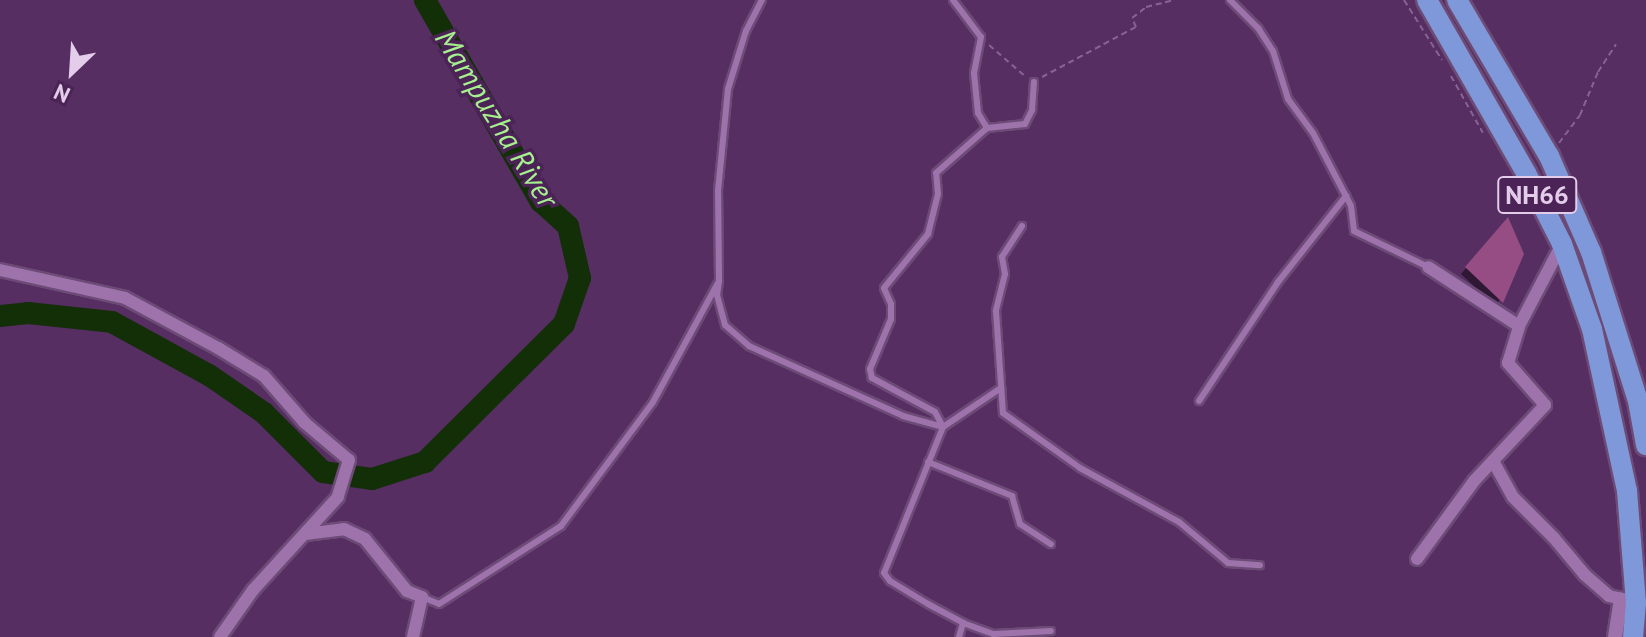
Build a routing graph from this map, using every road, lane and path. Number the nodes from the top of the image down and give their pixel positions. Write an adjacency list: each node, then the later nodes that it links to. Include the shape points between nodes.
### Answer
1 (762, 0): 17 (lane, via 728,89 718,191)
2 (953, 0): 7 (lane)
3 (1174, 0): 9 (path, via 1146,7 1132,18 1136,27)
4 (1230, 0): 12 (lane, via 1273,51 1288,99 1313,133)
5 (1427, 0): 14 (highway, NH66)
6 (1457, 0): 11 (highway, NH66)
7 (981, 37): 9 (path); 10 (lane, via 974,73 978,113)
8 (1616, 44): 11 (path, via 1580,115)
9 (1034, 82): 10 (lane, via 1025,124)
10 (987, 128): 21 (lane, via 936,173 938,194 928,234 884,288 891,319 870,369 872,378 935,412)
11 (1549, 156): 22 (highway, NH66, via 1591,252 1638,401)
12 (1346, 196): 15 (lane, via 1354,231); 20 (lane, via 1278,282)
13 (1022, 226): 19 (lane, via 1002,257 1005,274 995,329)
14 (1562, 244): 18 (street); 30 (highway, NH66, via 1592,329 1627,491)
15 (1428, 267): 18 (street)
16 (0, 270): 25 (street, via 125,298 264,376 305,423 349,460 338,497)
17 (719, 281): 21 (lane, via 725,325 749,346 903,416); 29 (lane, via 653,402 561,526 439,604)
18 (1519, 326): 23 (street, via 1508,363 1545,405)
19 (1001, 388): 21 (lane); 28 (lane, via 1003,413 1025,431 1179,522 1228,563)
20 (1199, 401)
21 (943, 427): 24 (lane)
22 (1646, 445)
23 (1493, 461): 27 (street); 30 (street, via 1513,497 1585,575 1609,596)
24 (928, 462): 26 (lane, via 1012,496 1020,524); 31 (lane, via 884,573)
25 (305, 534): 29 (street, via 344,529 365,539 407,591); 33 (street, via 253,590)
26 (1051, 544)
27 (1417, 559)
28 (1260, 565)
29 (422, 597): 34 (street)
30 (1628, 601): 36 (street); 37 (highway, NH66)
31 (963, 623): 32 (lane, via 994,634); 35 (lane)
32 (1051, 631)
33 (220, 637)
34 (413, 637)
35 (959, 637)
36 (1615, 637)
37 (1633, 637)

